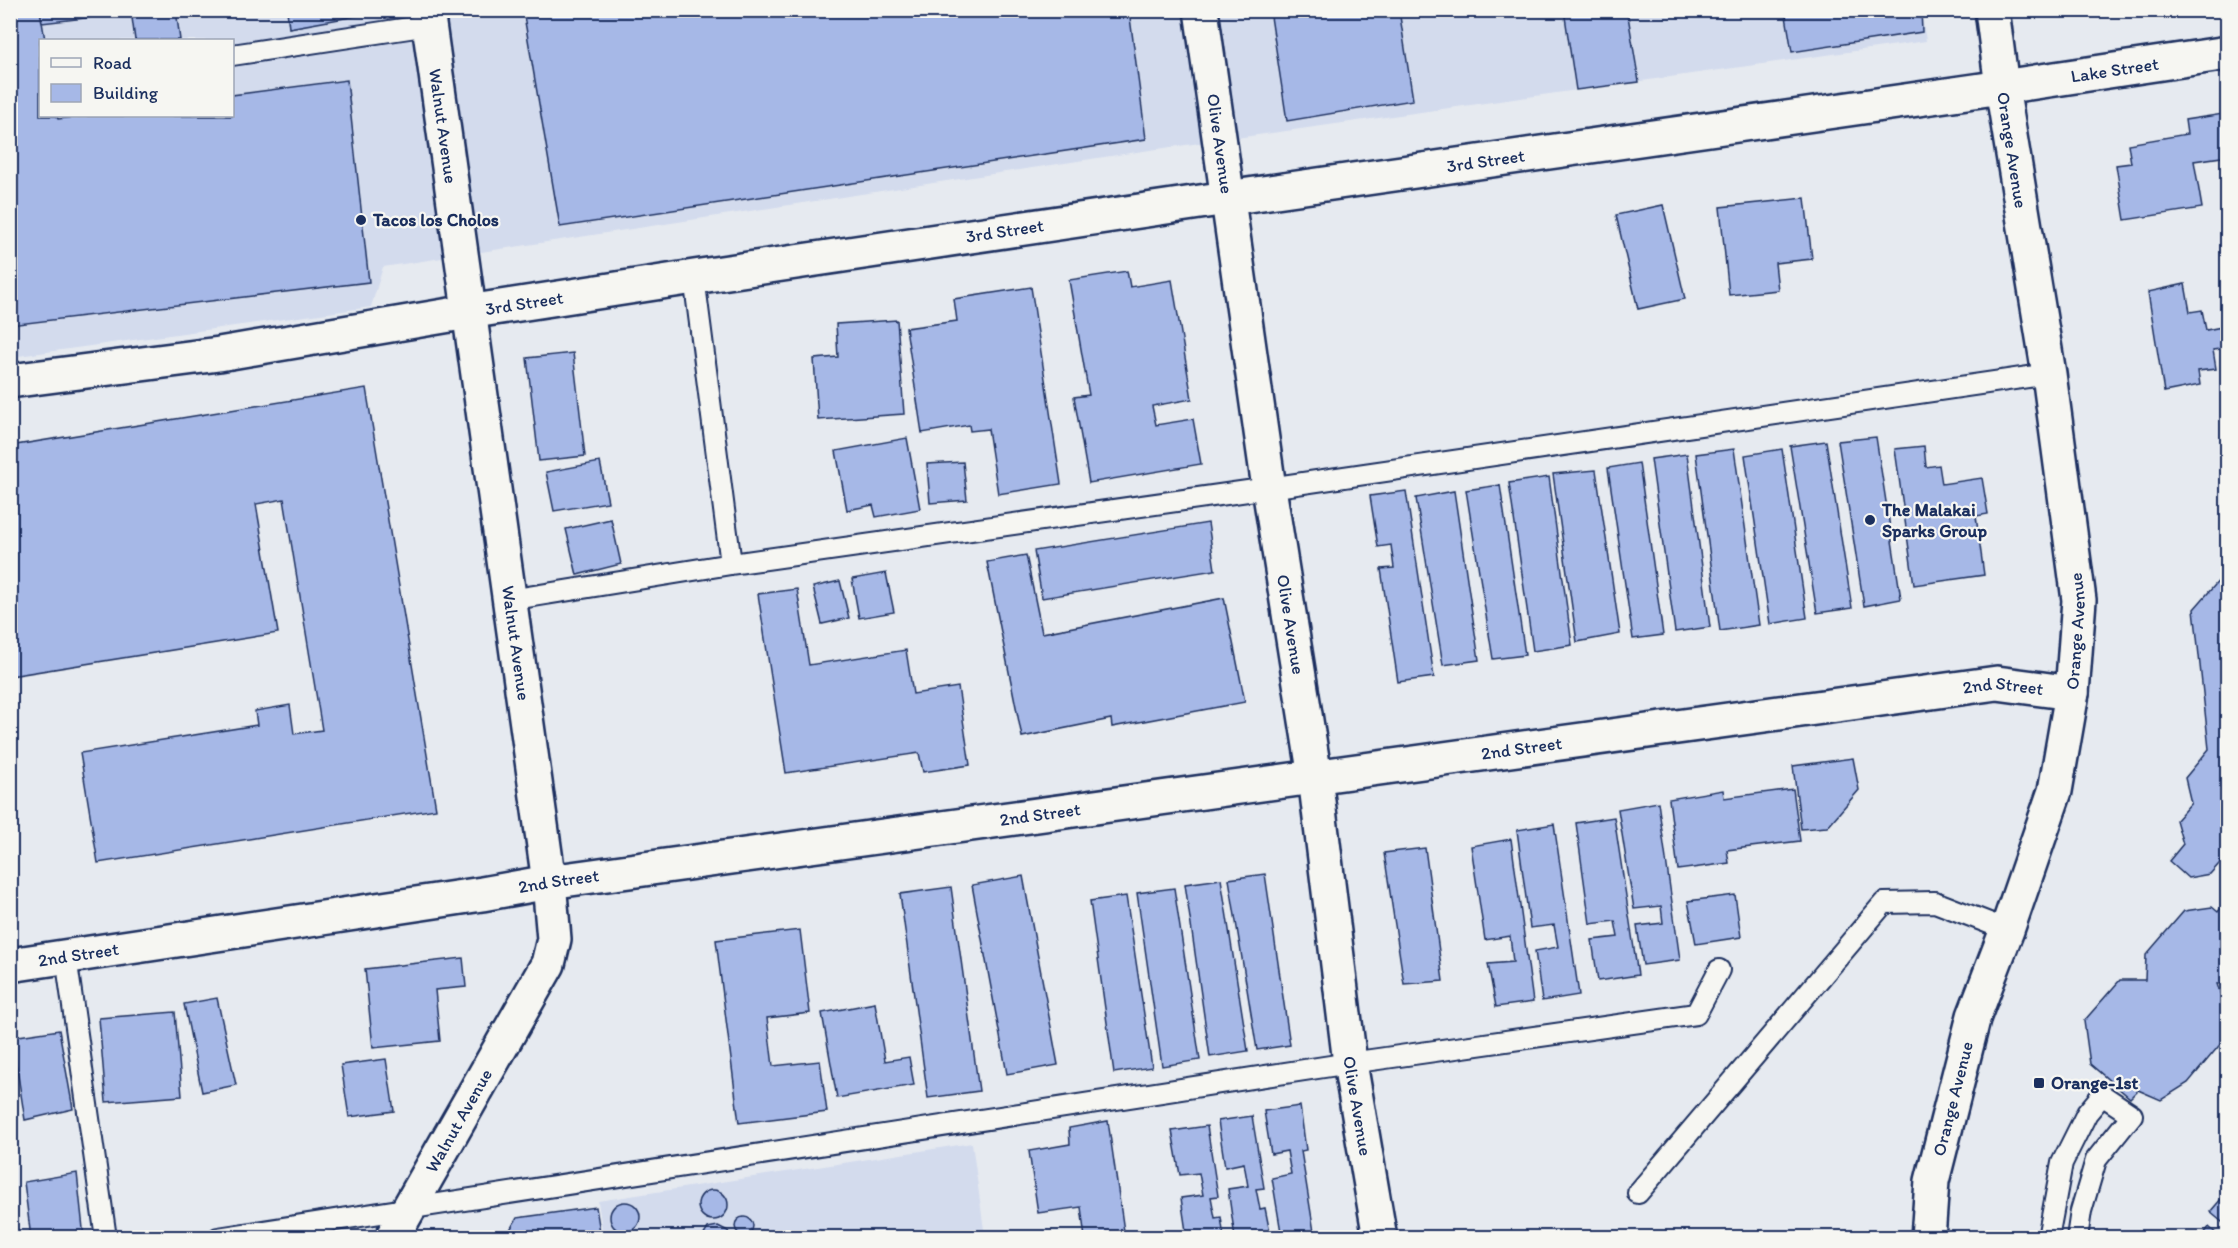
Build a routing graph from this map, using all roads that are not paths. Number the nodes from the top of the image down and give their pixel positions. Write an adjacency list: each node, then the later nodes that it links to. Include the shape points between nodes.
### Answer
1 (1201, 10): 7 (street, Olive Avenue)
2 (1992, 10): 6 (street, Orange Avenue)
3 (428, 18): 5 (lane); 9 (street, Walnut Avenue)
4 (2228, 53): 6 (street, Lake Street)
5 (234, 55)
6 (2002, 87): 7 (street, 3rd Street); 10 (street, Orange Avenue)
7 (1227, 198): 8 (street, 3rd Street); 12 (street, Olive Avenue)
8 (694, 278): 9 (street, 3rd Street); 13 (lane)
9 (468, 312): 11 (street, 3rd Street, via 219,354); 14 (street, Walnut Avenue)
10 (2049, 374): 12 (lane); 15 (street, Orange Avenue, via 2079,600)
11 (10, 381)
12 (1269, 488): 13 (lane); 16 (street, Olive Avenue)
13 (731, 564): 14 (lane)
14 (509, 600): 17 (street, Walnut Avenue)
15 (2072, 693): 16 (street, 2nd Street, via 1997,683); 18 (street, Orange Avenue, via 2055,791)
16 (1315, 777): 17 (street, 2nd Street); 22 (street, Olive Avenue)
17 (549, 882): 19 (street, 2nd Street); 24 (street, Walnut Avenue, via 554,939 548,964)
18 (2007, 930): 23 (lane, via 1935,902 1884,903); 29 (street, Orange Avenue, via 1974,1016 1935,1170)
19 (66, 957): 20 (street, 2nd Street); 25 (lane)
20 (10, 965)
21 (1719, 970): 22 (lane, via 1696,1014)
22 (1350, 1063): 24 (lane); 28 (street, Olive Avenue)
23 (1638, 1194)
24 (410, 1207): 26 (lane); 27 (street, Walnut Avenue)
25 (106, 1238)
26 (218, 1238)
27 (392, 1238)
28 (1380, 1238)
29 (1928, 1238)
30 (2048, 1238): 31 (lane, via 2062,1163 2087,1113 2102,1095 2132,1115 2096,1160 2081,1211)
31 (2078, 1238)

